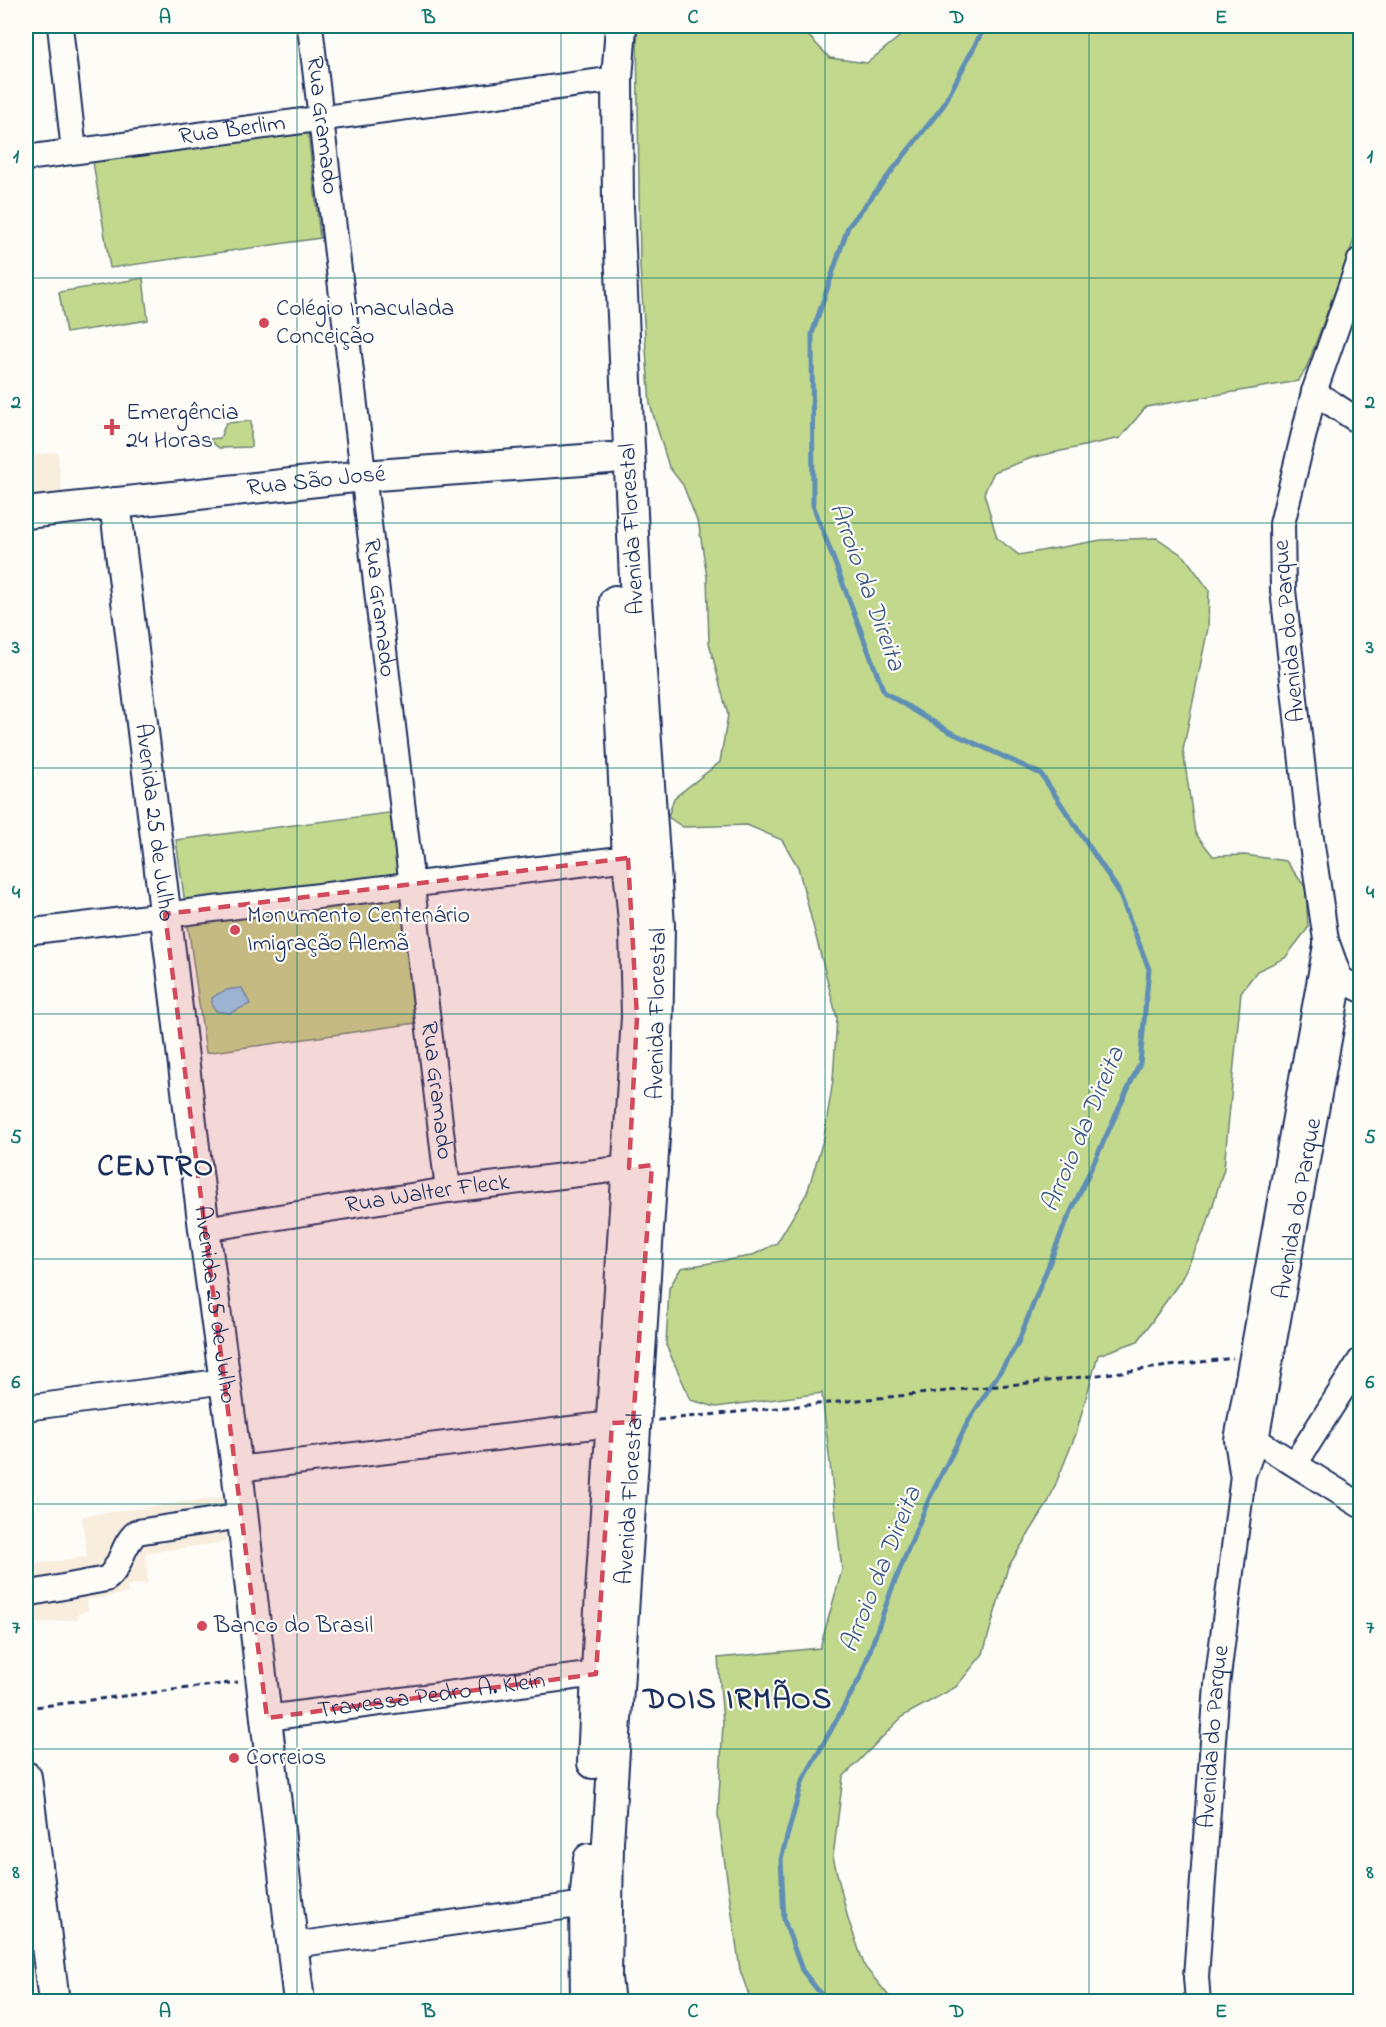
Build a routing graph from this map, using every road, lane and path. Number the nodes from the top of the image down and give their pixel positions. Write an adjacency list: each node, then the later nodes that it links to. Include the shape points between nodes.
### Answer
1 (60, 26): 7 (street)
2 (310, 26): 6 (street, Rua Gramado)
3 (600, 26): 5 (main road, Avenida Florestal)
4 (621, 26): 5 (main road, Avenida Florestal)
5 (608, 79): 6 (street, Rua Berlim); 12 (main road, Avenida Florestal, via 599,231); 22 (main road, Avenida Florestal, via 618,206 635,589 659,926 656,1107)
6 (322, 120): 7 (street, Rua Berlim); 13 (street, Rua Gramado)
7 (74, 151): 8 (street, Rua Berlim)
8 (26, 158)
9 (1360, 260): 10 (street, Avenida do Parque)
10 (1314, 392): 11 (street); 20 (street, Avenida do Parque, via 1282,524 1282,546 1299,740)
11 (1360, 422)
12 (610, 458): 13 (main road, Rua São José); 16 (main road, Avenida Florestal)
13 (363, 476): 14 (main road, Rua São José); 17 (street, Rua Gramado)
14 (115, 503): 15 (main road, Rua São José); 18 (main road, Avenida 25 de Julho)
15 (26, 513)
16 (628, 858): 17 (street); 22 (main road, Avenida Florestal, via 635,932)
17 (412, 884): 18 (street); 23 (street, Rua Gramado)
18 (165, 914): 19 (street); 24 (main road, Avenida 25 de Julho)
19 (26, 932)
20 (1326, 940): 21 (street, Avenida do Parque); 25 (street, Avenida do Parque)
21 (1350, 984): 30 (street, Avenida do Parque)
22 (641, 1167): 23 (street, Rua Walter Fleck); 29 (main road, Avenida Florestal)
23 (448, 1190): 24 (street, Rua Walter Fleck)
24 (204, 1229): 27 (main road, Avenida 25 de Julho)
25 (1253, 1355): 29 (path, via 850,1403); 33 (street, Avenida do Parque, via 1238,1440)
26 (1360, 1361): 31 (street)
27 (225, 1381): 28 (street); 32 (main road, Avenida 25 de Julho)
28 (26, 1407)
29 (622, 1422): 32 (street); 37 (main road, Avenida Florestal)
30 (1256, 1440): 31 (street); 33 (street, Avenida do Parque)
31 (1296, 1464): 34 (street)
32 (237, 1470): 35 (main road, Avenida 25 de Julho)
33 (1243, 1475): 49 (street, Avenida do Parque, via 1217,1685 1196,1977)
34 (1360, 1505)
35 (242, 1516): 36 (street, via 137,1532 123,1549 115,1572 106,1579); 39 (main road, Avenida 25 de Julho)
36 (26, 1594)
37 (611, 1609): 38 (main road, Avenida Florestal); 48 (main road, Avenida Florestal, via 606,1978)
38 (596, 1674): 41 (street, Travessa Pedro A. Klein); 43 (main road, Avenida Florestal)
39 (262, 1679): 40 (path); 41 (main road, Avenida 25 de Julho)
40 (26, 1708)
41 (267, 1718): 44 (main road, Avenida 25 de Julho)
42 (26, 1777): 45 (main road)
43 (585, 1904): 44 (street); 47 (main road, Avenida Florestal)
44 (294, 1946): 46 (main road, Avenida 25 de Julho)
45 (54, 2001)
46 (299, 2001)
47 (586, 2001)
48 (609, 2001)
49 (1198, 2001)

